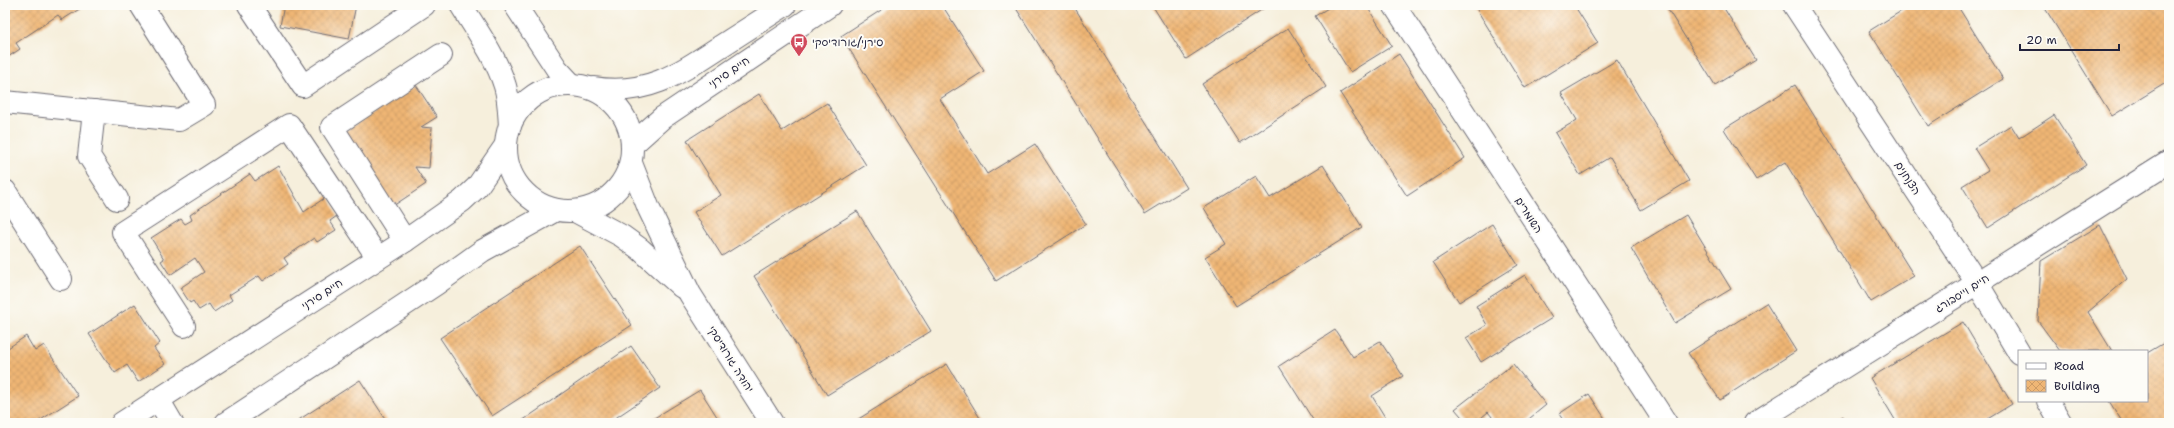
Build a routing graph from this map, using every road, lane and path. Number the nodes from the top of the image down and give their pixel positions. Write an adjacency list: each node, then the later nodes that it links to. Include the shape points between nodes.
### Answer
1 (141, 5): 13 (street, via 204,105 179,120)
2 (249, 5): 3 (street, via 303,86)
3 (424, 5)
4 (461, 5): 14 (street, via 500,72 508,103)
5 (515, 5): 11 (street, via 557,69)
6 (785, 5): 11 (street, via 665,80 627,90 612,91)
7 (830, 5): 15 (street, חיים סירני, via 662,118)
8 (1394, 5): 33 (street, השומרים)
9 (1794, 5): 23 (street, הצנחנים)
10 (441, 55): 20 (street, via 332,127)
11 (580, 86): 14 (street, via 546,88 531,97 518,110); 15 (street, via 605,96 619,108 628,125)
12 (5, 102): 13 (street)
13 (94, 111): 18 (street, via 89,156)
14 (508, 136): 19 (street, via 509,164 517,182 538,203); 20 (street, חיים סירני, via 477,187 462,201)
15 (632, 154): 19 (street, via 623,181 611,196 594,206); 24 (street, יהודה גורודיסקי, via 649,209)
16 (2169, 162): 23 (street, חיים וייסבורג)
17 (5, 191): 22 (street)
18 (117, 199)
19 (565, 210): 24 (street, יהודה גורודיסקי, via 634,245); 31 (street, via 482,252)
20 (405, 241): 21 (street, חיים סירני)
21 (378, 258): 25 (street, via 289,125 123,232); 27 (street, חיים סירני)
22 (61, 279)
23 (1977, 283): 26 (street, הצנחנים); 34 (street, חיים וייסבורג)
24 (690, 294): 32 (street, יהודה גורודיסקי)
25 (184, 326)
26 (2018, 351)
27 (158, 400): 29 (street, חיים סירני); 30 (street)
28 (2049, 402): 35 (street)
29 (122, 423)
30 (172, 423)
31 (226, 423)
32 (772, 423)
33 (1666, 423)
34 (1755, 423)
35 (2061, 423)

